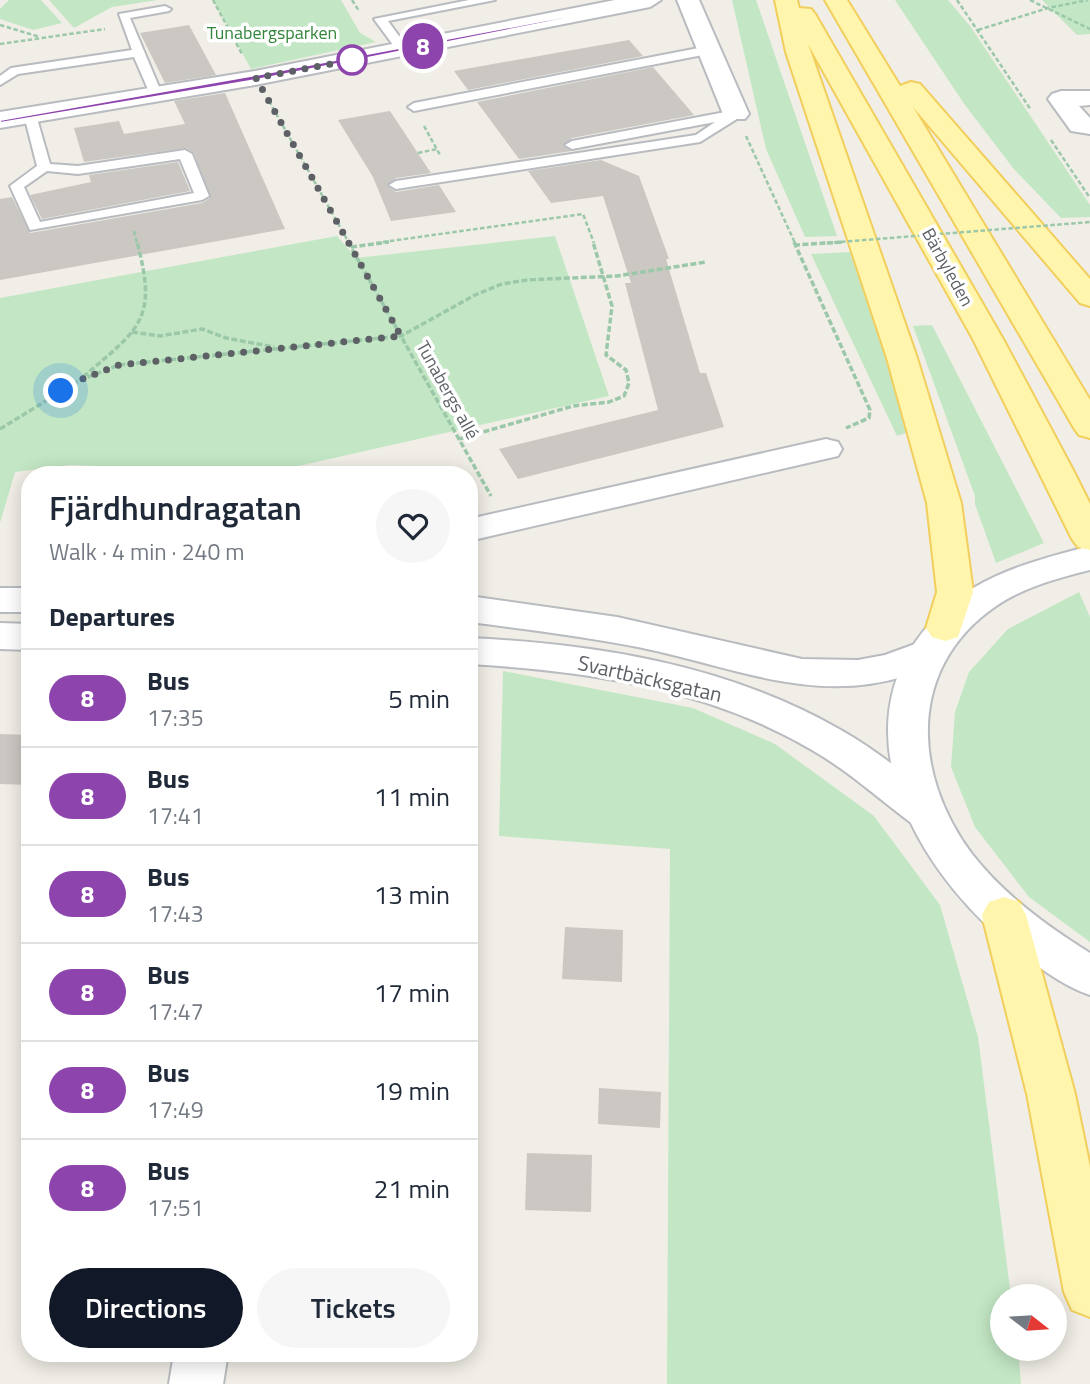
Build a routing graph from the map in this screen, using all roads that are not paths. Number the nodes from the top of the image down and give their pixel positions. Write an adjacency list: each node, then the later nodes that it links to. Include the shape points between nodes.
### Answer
1 (489, 0): 8 (lane, via 380,19)
2 (650, 0): 8 (street)
3 (688, 0): 9 (street)
4 (786, 0): 37 (main road, via 798,52 902,358 944,503 955,592)
5 (795, 0): 30 (main road, Bärbyleden, via 950,269 1060,473)
6 (837, 3): 26 (main road); 27 (main road, Bärbyleden)
7 (165, 9): 10 (lane, via 123,16)
8 (403, 50): 16 (street)
9 (709, 50): 18 (lane); 19 (street)
10 (139, 53): 11 (lane); 16 (lane)
11 (101, 59): 12 (lane); 13 (lane)
12 (44, 66): 14 (lane, via 15,71); 15 (lane)
13 (104, 73)
14 (0, 81)
15 (48, 82)
16 (156, 94): 20 (street)
17 (1090, 98): 22 (street, via 1061,99 1080,126)
18 (414, 107)
19 (736, 114): 24 (lane); 25 (lane, via 700,138)
20 (30, 115): 21 (street); 23 (lane)
21 (0, 120)
22 (1090, 125)
23 (44, 167): 23 (lane, via 17,186 34,228 202,197 186,155 78,170)
24 (444, 168)
25 (396, 185)
26 (1090, 297)
27 (1090, 428)
28 (834, 439): 29 (street)
29 (478, 528)
30 (1090, 539)
31 (1090, 558): 37 (street, via 1029,573 995,588)
32 (0, 600): 33 (street)
33 (21, 600)
34 (478, 610): 37 (street, Svartbäcksgatan, via 665,640 748,664 805,673 848,674 886,668)
35 (0, 636): 36 (street)
36 (21, 637)
37 (935, 640): 39 (street, via 911,688 906,726 910,768)
38 (478, 651): 39 (street, Svartbäcksgatan, via 541,653 706,688 824,739)
39 (925, 811): 40 (street, via 956,864)
40 (1004, 915): 41 (street); 42 (main road, via 1052,1094)
41 (1090, 976)
42 (1090, 1292)
43 (200, 1362): 44 (street)
44 (196, 1384)

